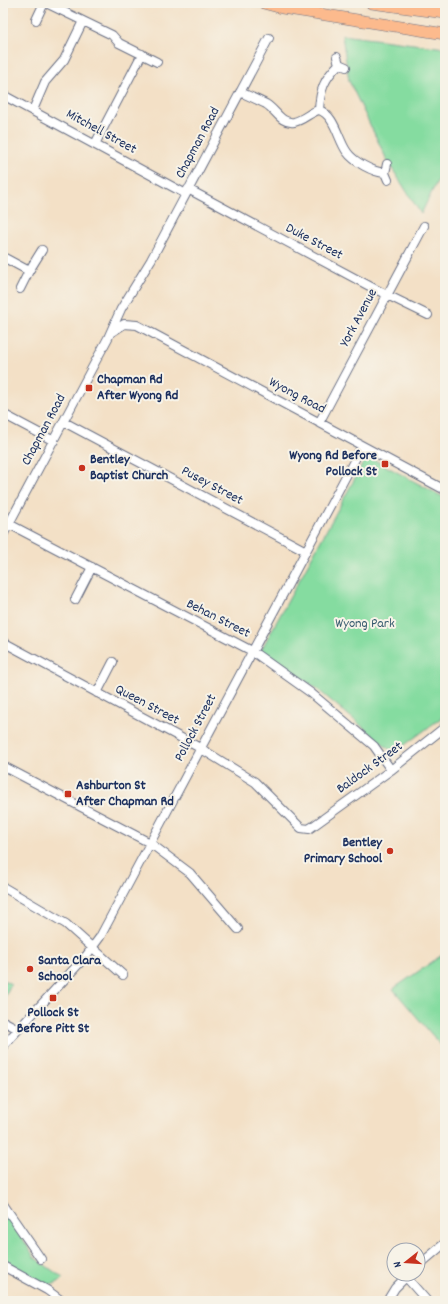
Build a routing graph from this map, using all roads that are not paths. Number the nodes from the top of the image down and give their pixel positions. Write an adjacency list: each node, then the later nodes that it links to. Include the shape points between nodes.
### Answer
1 (45, 3): 7 (street); 8 (street)
2 (256, 3): 5 (highway)
3 (263, 3): 5 (highway)
4 (371, 3): 6 (highway)
5 (282, 8): 9 (highway)
6 (445, 13)
7 (36, 20)
8 (83, 21): 11 (street); 16 (street, via 64,60 45,82)
9 (445, 34)
10 (269, 38): 14 (street, Chapman Road)
11 (142, 54): 12 (street); 18 (street)
12 (157, 62)
13 (341, 63): 17 (street, via 331,73 320,92)
14 (240, 92): 17 (street, via 268,105 281,119 292,122 304,119); 20 (street, Chapman Road)
15 (3, 94): 16 (street, Mitchell Street)
16 (33, 110): 18 (street, Mitchell Street)
17 (319, 110): 19 (street, via 329,116 346,152 351,157 386,176)
18 (95, 144): 20 (street, Mitchell Street)
19 (387, 164)
20 (187, 191): 26 (street, Duke Street); 29 (street, Chapman Road)
21 (424, 226): 26 (street, York Avenue)
22 (42, 250): 24 (street)
23 (3, 257): 24 (street)
24 (28, 271): 25 (street)
25 (20, 289)
26 (386, 295): 27 (street, Duke Street); 32 (street, York Avenue)
27 (428, 315)
28 (137, 325): 29 (street, Chapman Road, via 128,323 118,326); 32 (street, Wyong Road)
29 (108, 338): 31 (street, Chapman Road)
30 (3, 414): 33 (street)
31 (64, 422): 33 (street, Chapman Road); 38 (street, Pusey Street)
32 (319, 422): 34 (street, Wyong Road)
33 (54, 441): 36 (street, Chapman Road)
34 (362, 446): 35 (street, Wyong Road); 38 (street, Pollock Street)
35 (445, 490)
36 (9, 524): 37 (street, Chapman Road); 39 (street, Behan Street)
37 (3, 535)
38 (306, 551): 42 (street, Pollock Street)
39 (92, 567): 40 (street); 42 (street, Behan Street)
40 (75, 600)
41 (3, 642): 44 (street, Queen Street)
42 (252, 651): 46 (street, Pollock Street); 48 (street, Behan Street, via 311,693 374,746)
43 (113, 662): 44 (street)
44 (97, 693): 46 (street, Queen Street)
45 (445, 727): 48 (street, Baldock Street)
46 (200, 748): 49 (street, Queen Street, via 255,782 301,828); 50 (street, Pollock Street)
47 (3, 766): 50 (street)
48 (391, 770): 49 (street, Baldock Street)
49 (309, 828)
50 (150, 843): 52 (street, via 190,873); 53 (street, Pollock Street)
51 (3, 887): 53 (street, via 66,924)
52 (238, 928)
53 (93, 947): 54 (street); 56 (street, Pollock Street)
54 (123, 975)
55 (3, 1021): 56 (street)
56 (18, 1029): 57 (street, Pollock Street)
57 (3, 1046)
58 (3, 1204): 60 (street)
59 (445, 1243): 61 (street)
60 (41, 1259)
61 (426, 1259)
62 (3, 1266): 65 (street)
63 (402, 1282): 66 (street)
64 (413, 1282): 67 (street)
65 (62, 1301)
66 (387, 1301)
67 (427, 1301)

